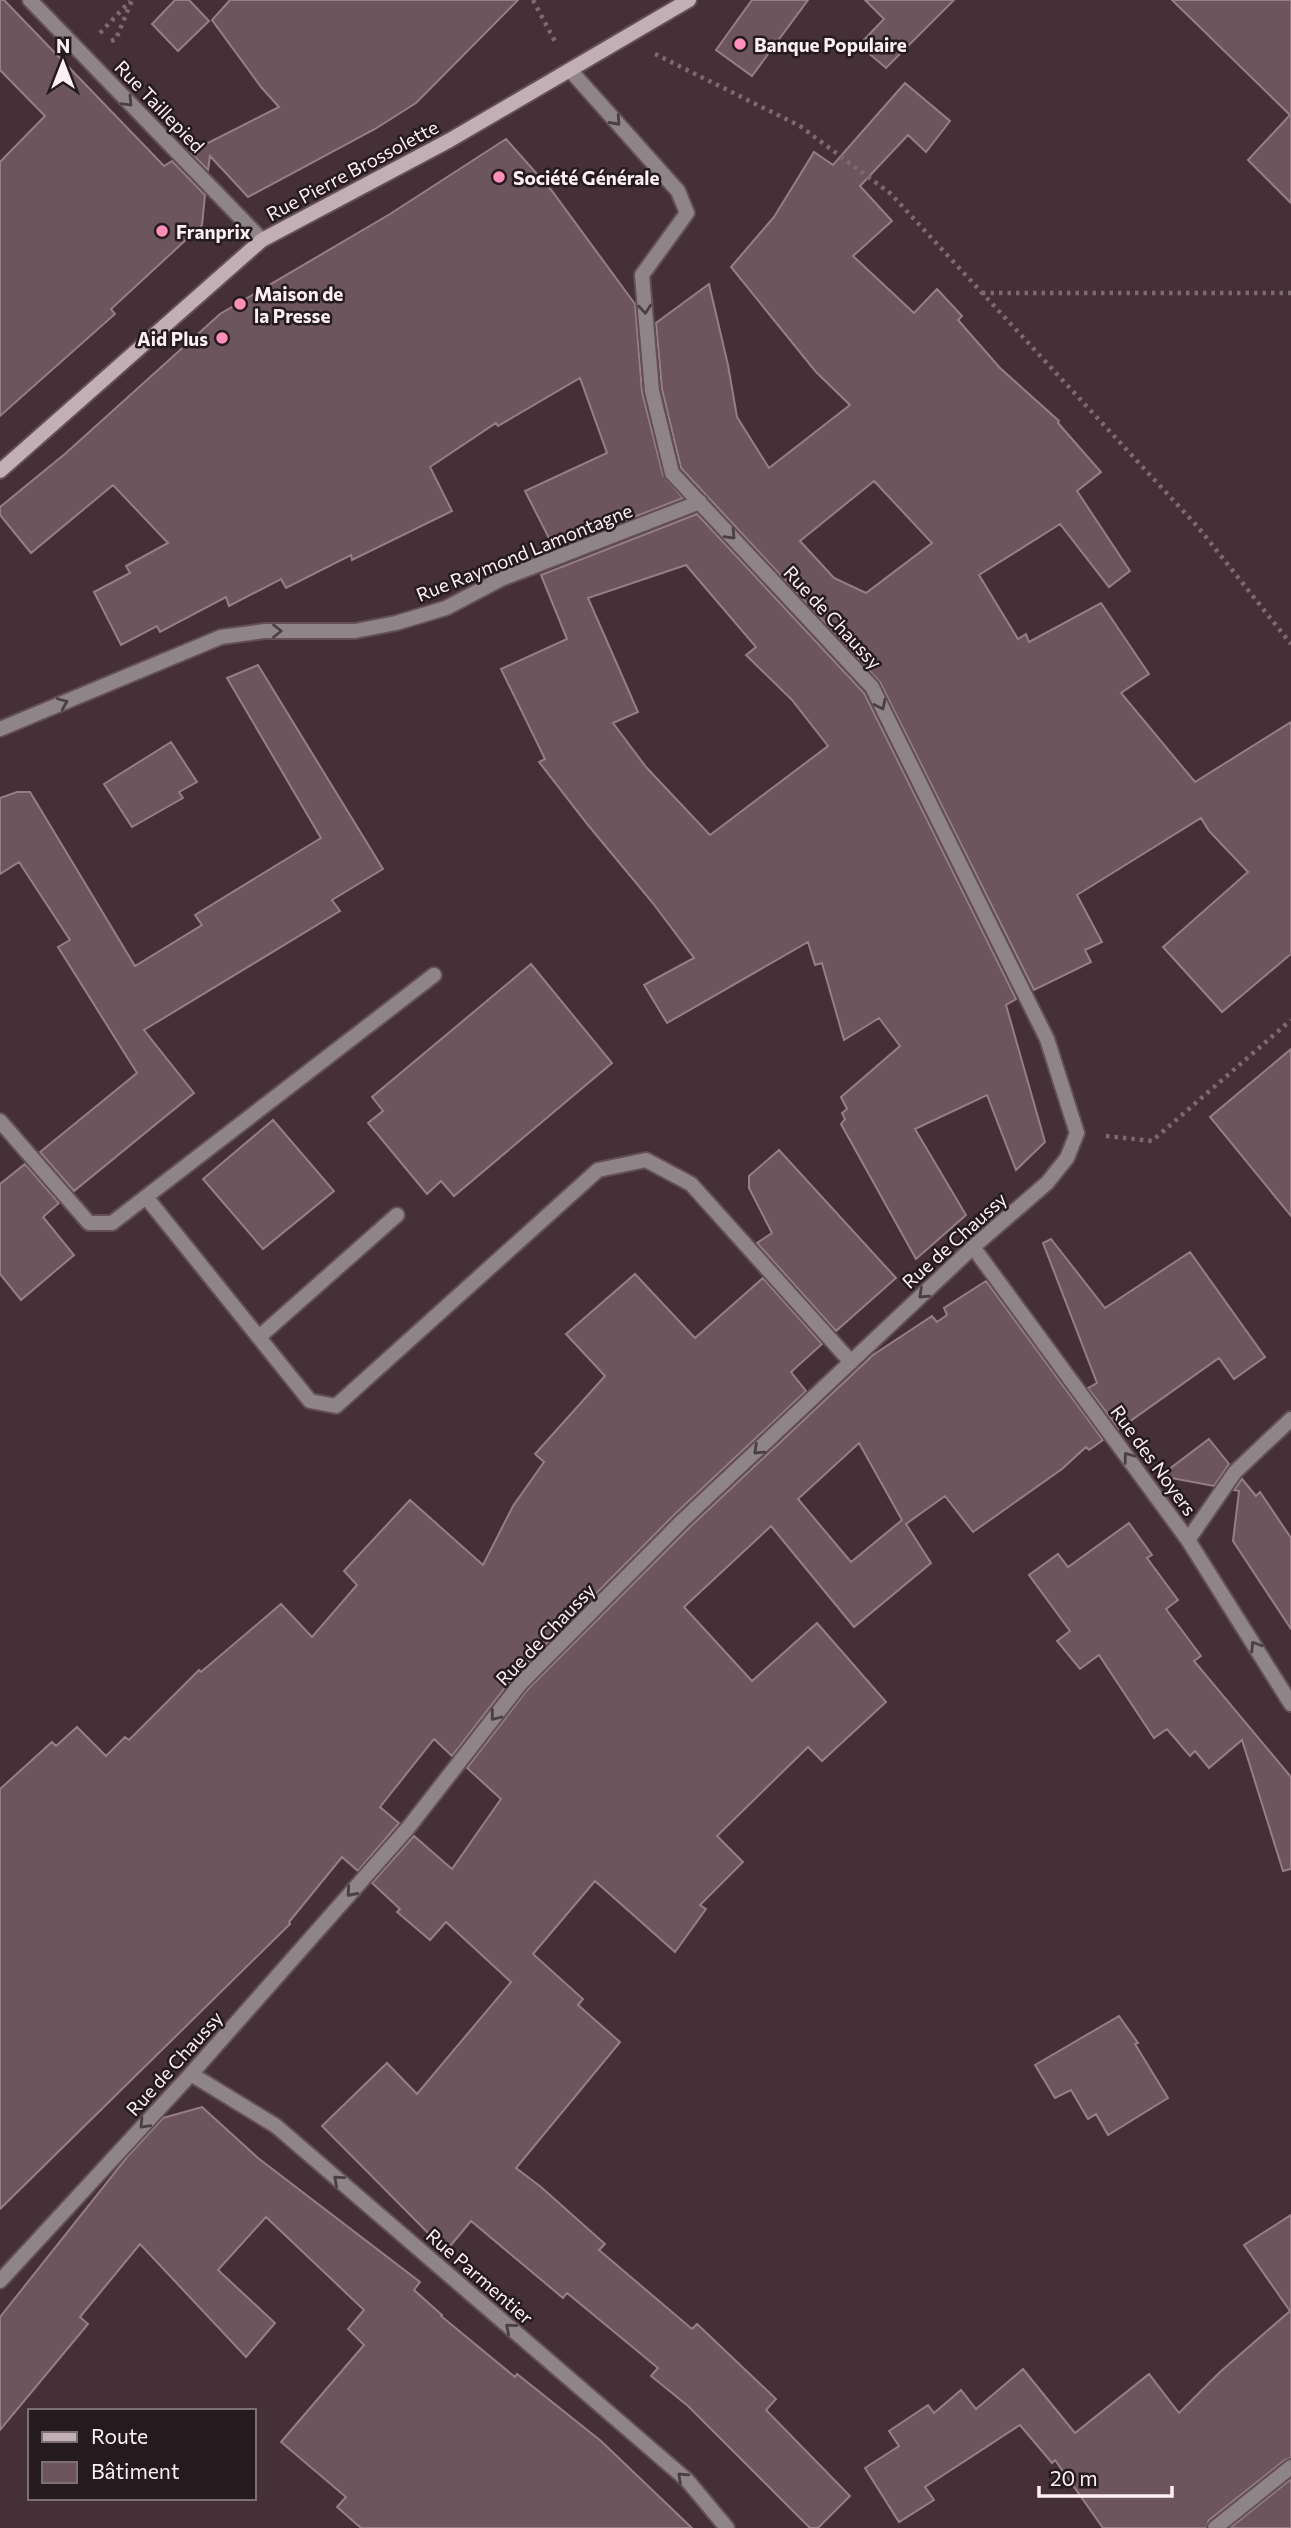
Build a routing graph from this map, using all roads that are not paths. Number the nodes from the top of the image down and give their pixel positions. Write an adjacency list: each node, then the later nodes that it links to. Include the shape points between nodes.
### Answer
1 (30, 0): 4 (street, Rue Taillepied, one-way to 4)
2 (689, 0): 3 (main road, Rue Pierre Brossolette)
3 (570, 71): 4 (main road, Rue Pierre Brossolette); 6 (street, Rue de Chaussy, one-way to 6, via 678,191 687,213 642,275 652,391 666,449 673,473)
4 (262, 240): 5 (main road, Rue Pierre Brossolette)
5 (0, 471)
6 (700, 502): 7 (street, Rue Raymond Lamontagne, one-way to 6, via 221,637 265,631 355,631 446,608 501,579); 12 (street, Rue de Chaussy, one-way to 12, via 872,687 1047,1039 1077,1133 1067,1158 1046,1183)
7 (0, 729)
8 (434, 975): 10 (street)
9 (0, 1121): 10 (street, via 89,1223 112,1223)
10 (146, 1197): 13 (street)
11 (397, 1215): 13 (street)
12 (973, 1247): 14 (street, Rue de Chaussy, one-way to 14); 16 (street, Rue des Noyers, one-way to 12)
13 (259, 1337): 14 (street, via 310,1401 336,1406 598,1170 646,1160 691,1184)
14 (851, 1362): 18 (street, Rue de Chaussy, one-way to 18, via 683,1520 521,1683 408,1828)
15 (1291, 1419): 16 (street, via 1236,1472)
16 (1188, 1539): 17 (street, Rue des Noyers, one-way to 16)
17 (1291, 1704)
18 (191, 2074): 19 (street, Rue de Chaussy, one-way to 19); 21 (street, Rue Parmentier, one-way to 18, via 687,2480 276,2126)
19 (0, 2281)
20 (1291, 2467): 22 (street)
21 (727, 2528)
22 (1214, 2528)

